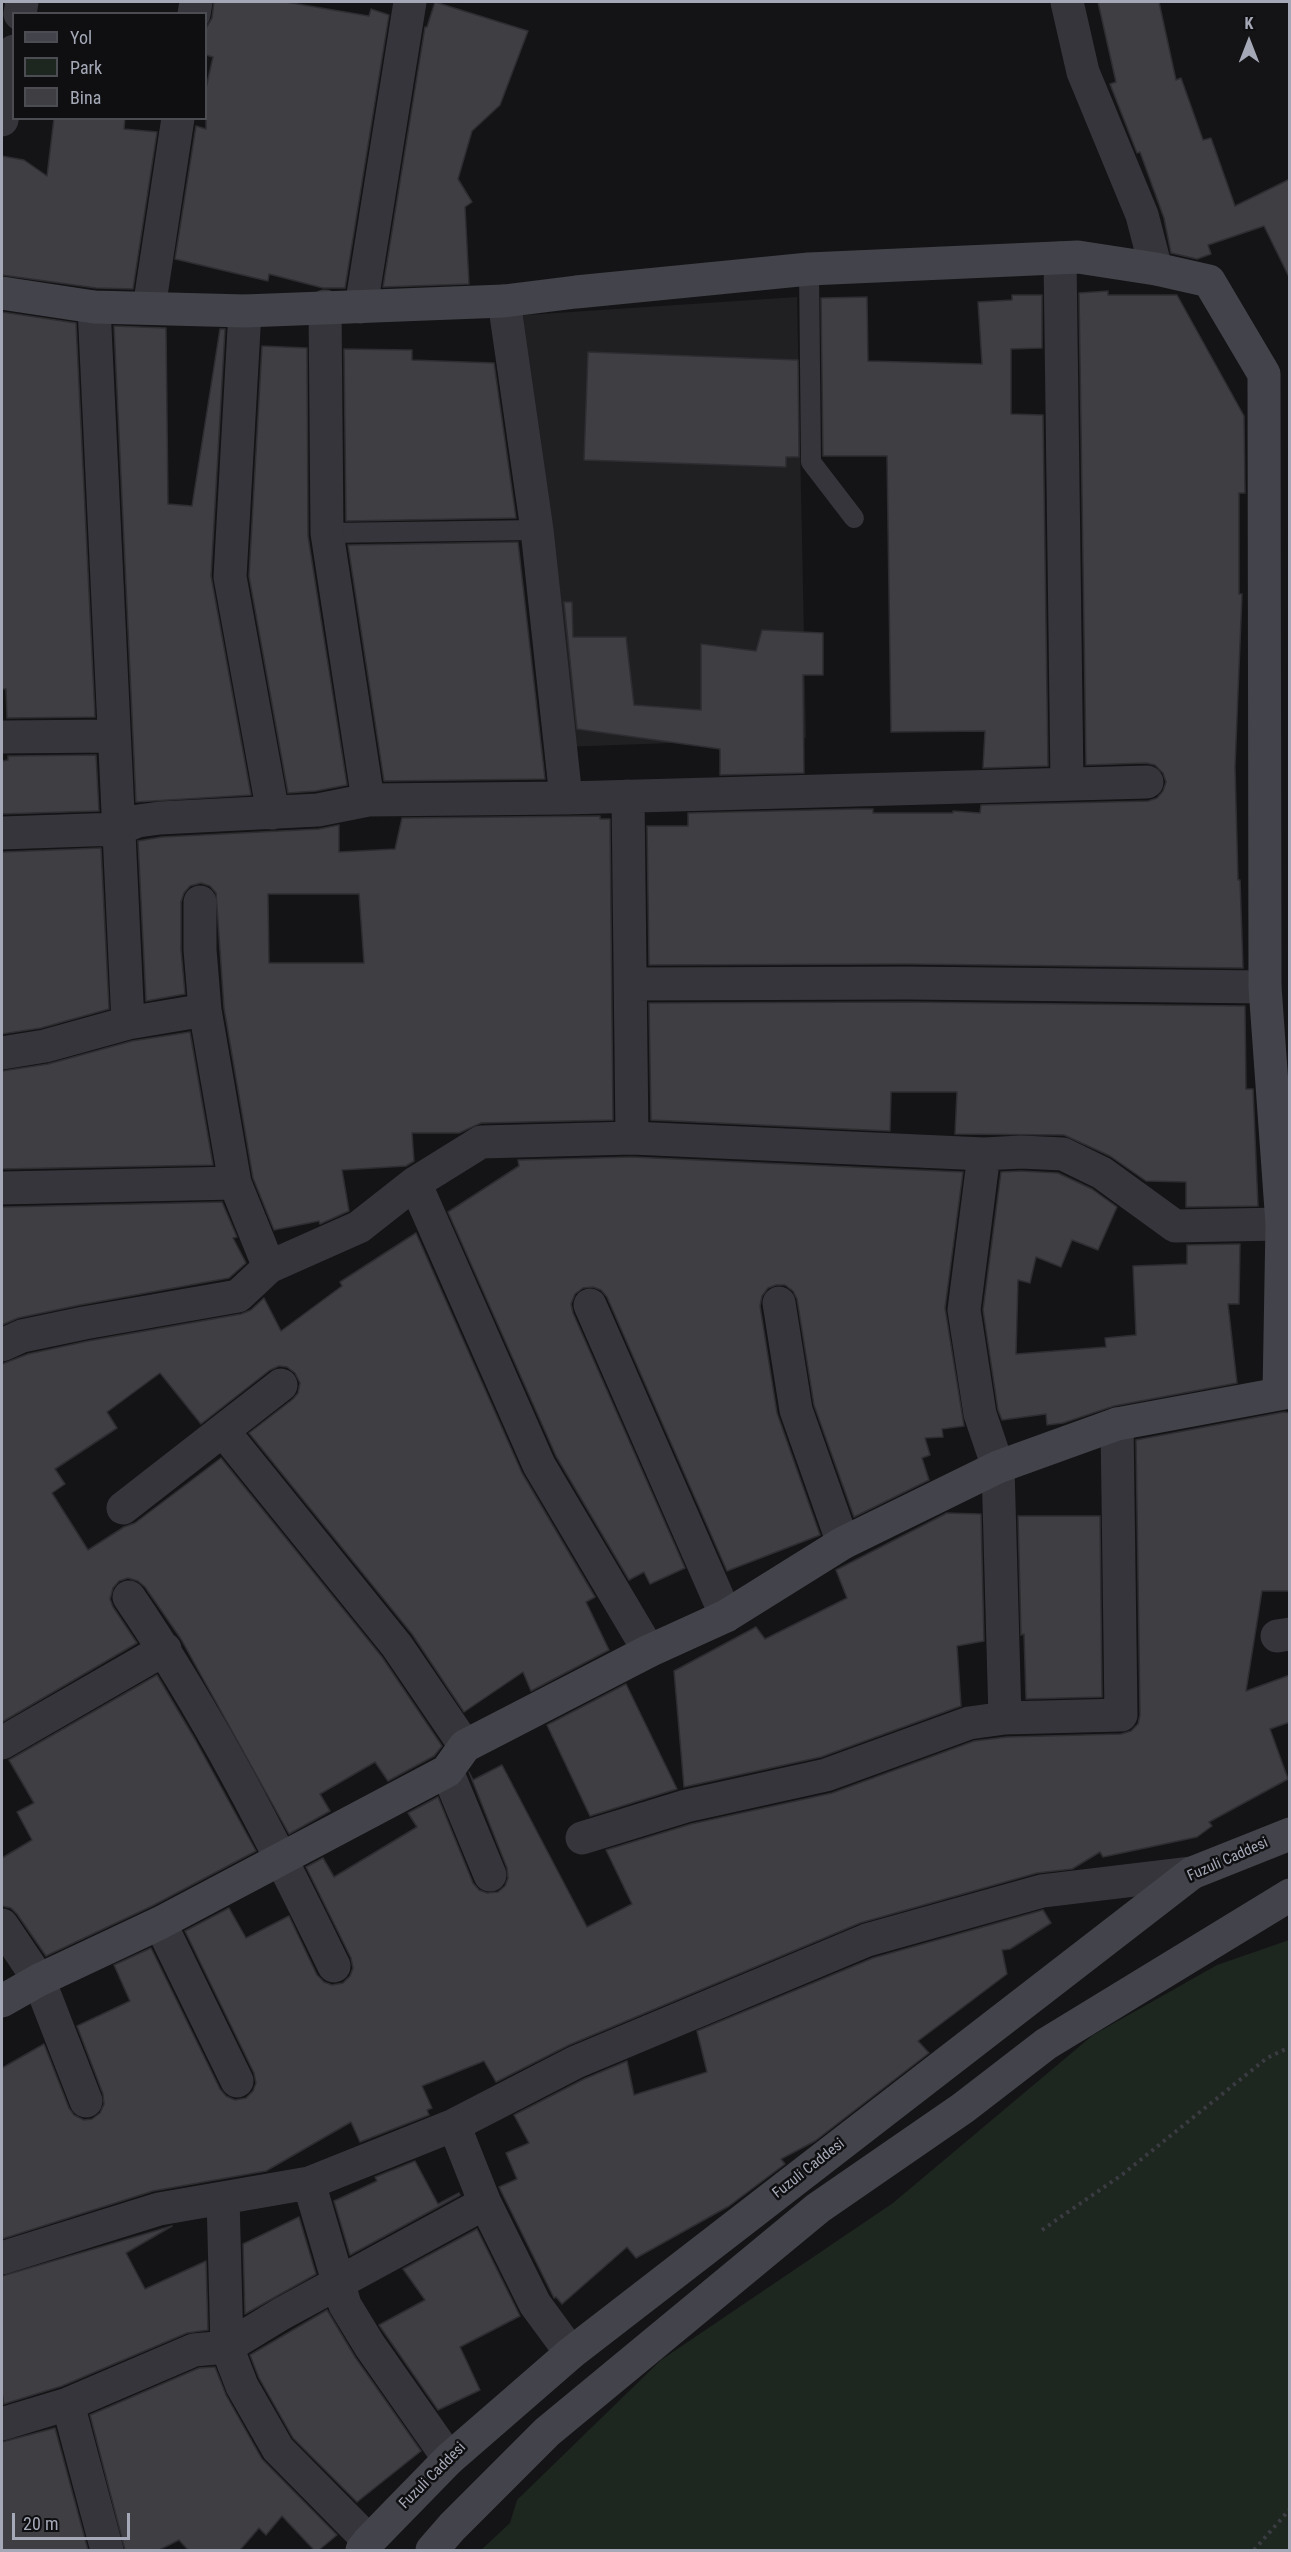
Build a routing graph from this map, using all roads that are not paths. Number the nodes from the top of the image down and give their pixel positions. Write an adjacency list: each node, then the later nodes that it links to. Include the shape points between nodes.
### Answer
1 (410, 2): 13 (street)
2 (1067, 2): 8 (street, via 1083,72 1142,215)
3 (12, 62): 4 (street)
4 (2, 120)
5 (178, 120): 14 (street)
6 (1060, 258): 7 (street); 8 (street, via 1078,256); 22 (street)
7 (809, 269): 10 (street); 16 (lane, via 812,462)
8 (1156, 269): 31 (street, via 1209,281 1263,374)
9 (2, 293): 12 (street)
10 (504, 301): 13 (street); 17 (street)
11 (324, 306): 13 (street); 15 (street); 18 (street)
12 (94, 307): 14 (street); 19 (street)
13 (361, 307)
14 (149, 308): 15 (street)
15 (245, 311): 26 (street, via 230,577)
16 (854, 519)
17 (537, 530): 18 (lane); 24 (street)
18 (327, 533): 25 (street)
19 (113, 736): 20 (street); 27 (street)
20 (2, 737)
21 (1147, 782): 22 (street)
22 (1067, 784): 23 (street)
23 (628, 796): 24 (street); 30 (street)
24 (566, 798): 25 (street)
25 (368, 800): 26 (street, via 318,810)
26 (273, 813): 27 (street, via 160,818)
27 (118, 829): 28 (street); 33 (street)
28 (2, 833)
29 (200, 902): 32 (street)
30 (631, 984): 31 (street); 35 (street)
31 (1265, 987): 40 (street)
32 (205, 1010): 33 (street); 37 (street)
33 (128, 1023): 34 (street, via 45,1046)
34 (2, 1053)
35 (632, 1138): 36 (street); 38 (street, via 481,1142)
36 (984, 1154): 40 (street, via 1063,1154 1102,1173 1175,1226); 49 (street, via 964,1310 980,1414)
37 (235, 1183): 39 (street); 41 (street)
38 (415, 1183): 41 (street, via 359,1227); 55 (street, via 539,1465)
39 (2, 1188)
40 (1282, 1224): 46 (street)
41 (269, 1267): 44 (street, via 238,1296 84,1323 22,1336)
42 (779, 1303): 51 (street, via 796,1410)
43 (590, 1305): 53 (street)
44 (2, 1345)
45 (281, 1385): 48 (street)
46 (1284, 1392): 47 (street)
47 (1117, 1424): 49 (street); 56 (street, via 1121,1715)
48 (224, 1432): 50 (street); 58 (street, via 397,1646)
49 (998, 1467): 51 (street); 56 (street)
50 (123, 1508)
51 (843, 1543): 53 (street)
52 (129, 1597): 54 (street)
53 (726, 1616): 55 (street)
54 (165, 1649): 57 (street); 61 (street)
55 (649, 1651): 58 (street)
56 (1005, 1718): 60 (street, via 969,1722 826,1775 686,1806)
57 (2, 1743)
58 (456, 1758): 61 (street); 63 (street)
59 (1290, 1834): 62 (street, Fuzuli Caddesi)
60 (582, 1838)
61 (282, 1858): 65 (street); 67 (street)
62 (1192, 1873): 72 (street, via 1042,1891 867,1940 576,2062); 79 (street, Fuzuli Caddesi)
63 (490, 1875)
64 (1290, 1895): 85 (street, via 1046,2044 963,2108 818,2208 547,2432)
65 (160, 1923): 68 (street); 70 (street)
66 (2, 1925): 68 (street)
67 (333, 1966)
68 (39, 1980): 69 (street); 71 (street)
69 (2, 2001)
70 (237, 2081)
71 (86, 2101)
72 (454, 2125): 73 (street); 75 (street)
73 (309, 2183): 74 (street); 77 (street)
74 (223, 2198): 76 (street, via 159,2209); 78 (street)
75 (484, 2204): 77 (street); 79 (street, via 535,2304)
76 (2, 2258)
77 (339, 2283): 78 (street); 82 (street, via 345,2305 370,2346)
78 (227, 2347): 80 (street, via 194,2350); 83 (street, via 242,2386 278,2449)
79 (571, 2353): 82 (street, Fuzuli Caddesi)
80 (68, 2404): 81 (street); 84 (street)
81 (2, 2424)
82 (449, 2459): 83 (street, Fuzuli Caddesi)
83 (366, 2546)
84 (107, 2550)
85 (432, 2550)

